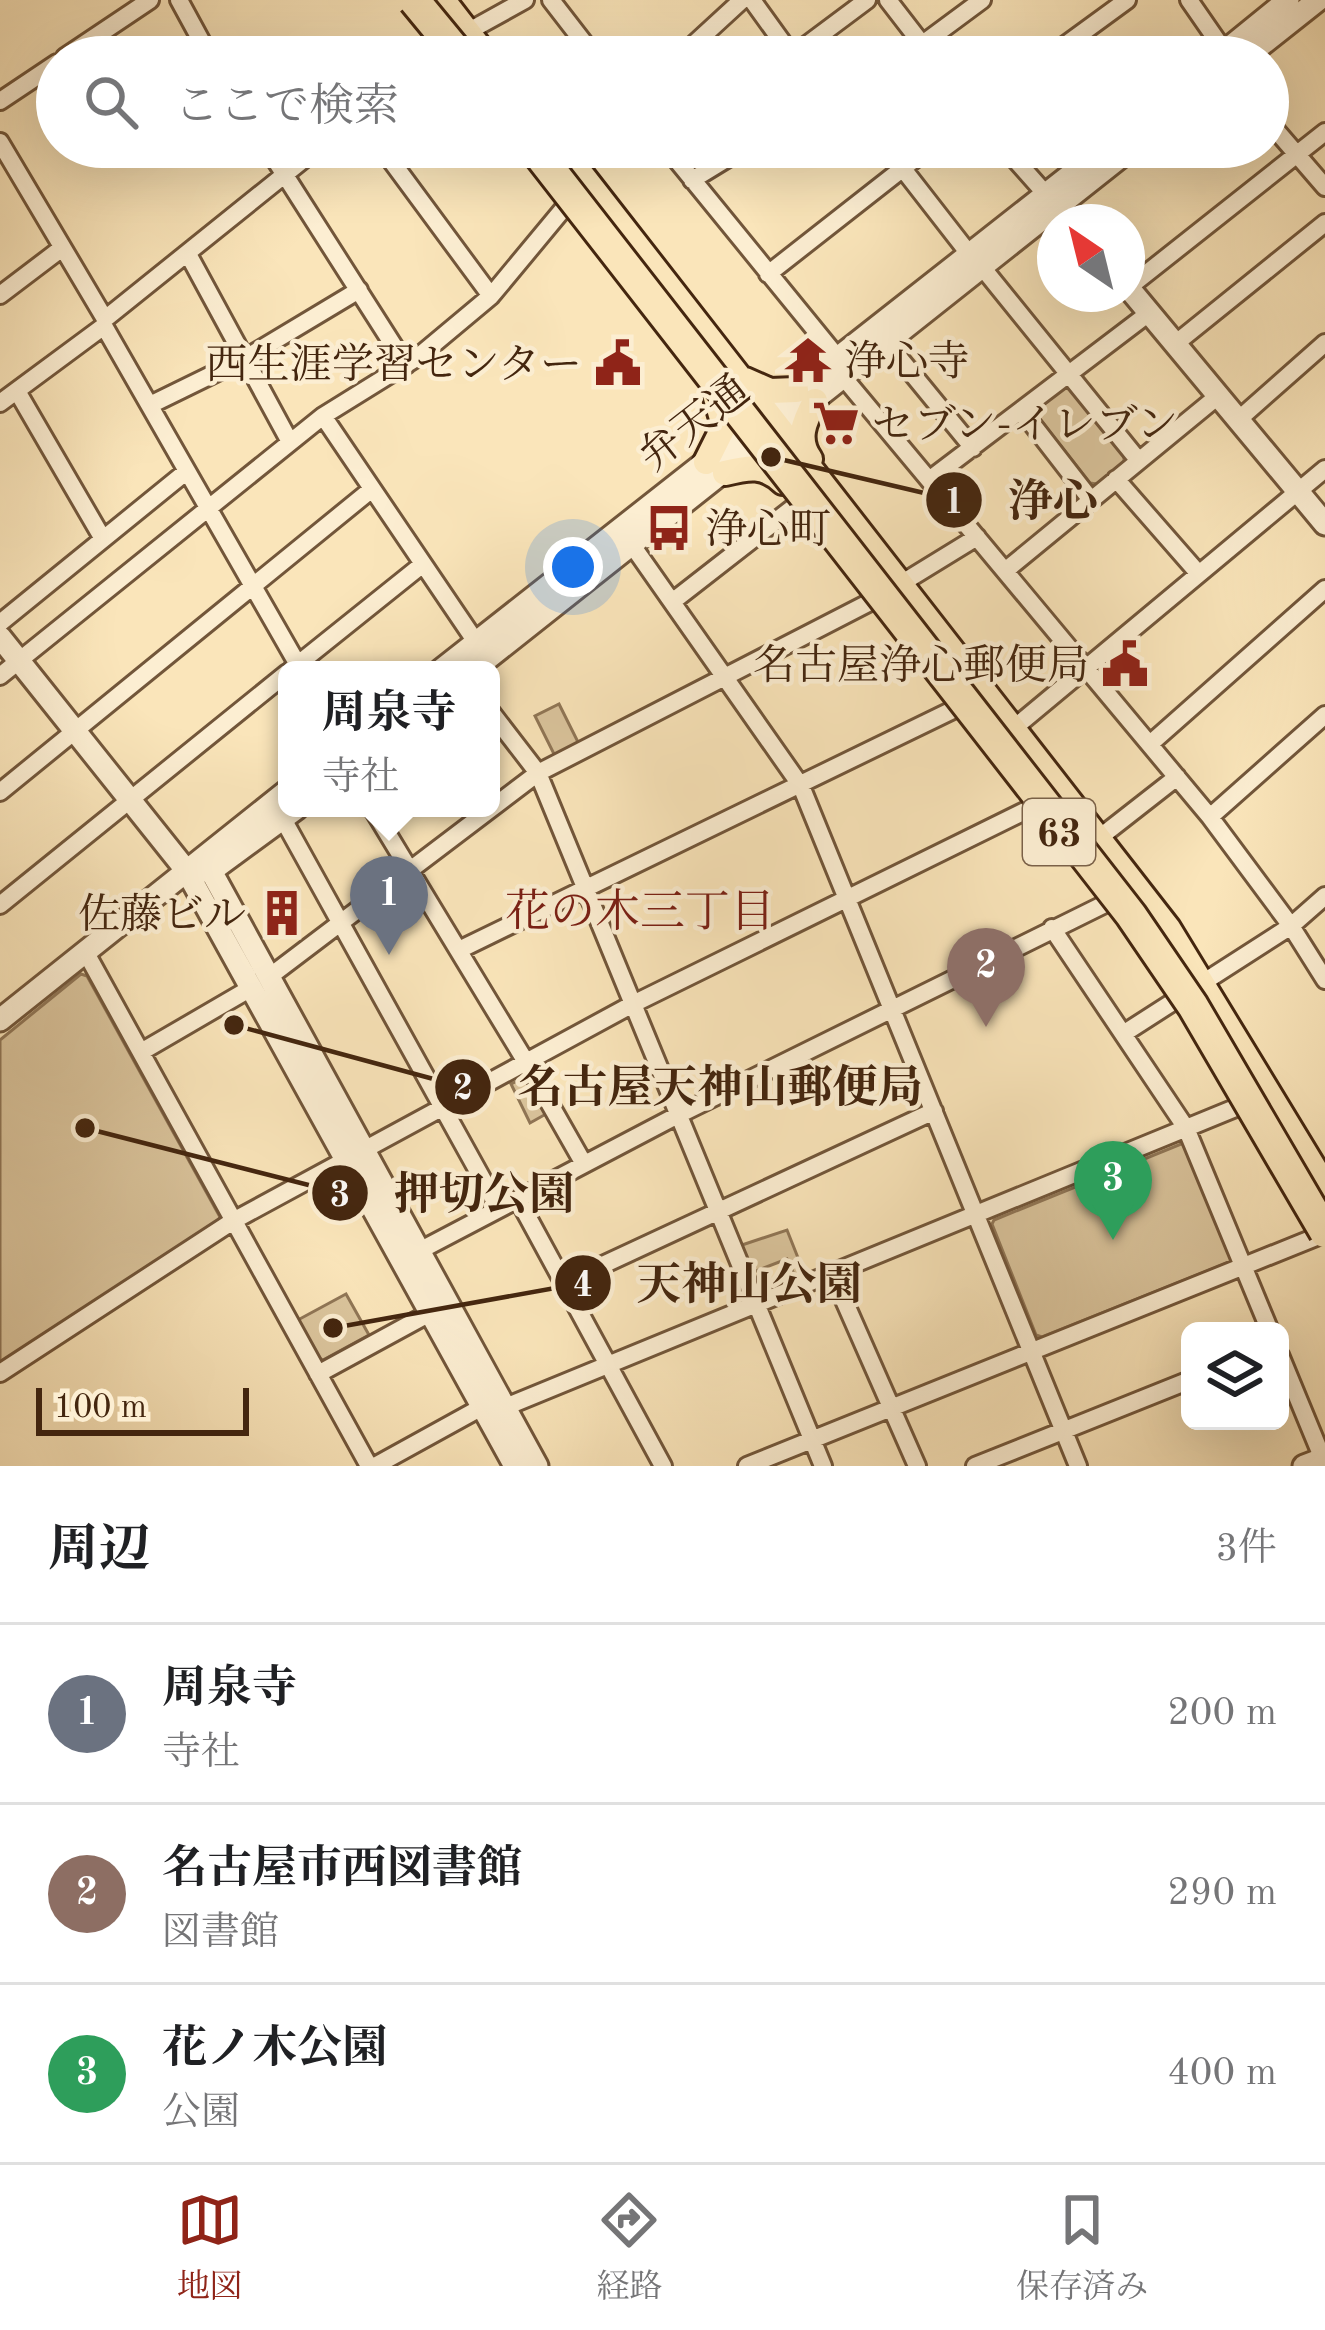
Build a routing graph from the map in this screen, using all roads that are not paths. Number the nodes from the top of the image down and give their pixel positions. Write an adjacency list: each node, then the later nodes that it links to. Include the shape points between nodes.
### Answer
1 (151, 0): 16 (street)
2 (179, 0): 17 (street)
3 (411, 0): 18 (highway, bridge)
4 (442, 0): 19 (highway)
5 (524, 0): 20 (street)
6 (742, 0): 22 (street)
7 (752, 0): 23 (street)
8 (867, 0): 24 (street)
9 (888, 0): 25 (street)
10 (982, 0): 26 (street)
11 (1127, 0): 27 (street)
12 (1189, 0): 28 (street)
13 (1288, 0): 29 (street)
14 (1318, 0): 30 (street)
15 (556, 2): 21 (street)
16 (97, 36)
17 (199, 36)
18 (446, 36)
19 (456, 36)
20 (481, 36)
21 (580, 36)
22 (703, 36)
23 (778, 36)
24 (819, 36)
25 (916, 36)
26 (943, 36)
27 (1078, 36)
28 (1216, 36)
29 (1250, 36)
30 (1260, 36)
31 (36, 77): 32 (street)
32 (0, 101)
33 (1325, 132): 36 (street)
34 (1289, 146): 36 (street)
35 (3, 155): 61 (street)
36 (1297, 155): 37 (street); 54 (street)
37 (1289, 161)
38 (280, 168): 52 (street)
39 (294, 168): 52 (street)
40 (397, 168): 68 (street)
41 (544, 168): 55 (main road, 63)
42 (545, 168): 188 (highway, bridge, via 1131,915)
43 (579, 168): 79 (main road, 63)
44 (579, 168): 183 (highway, via 1165,931)
45 (683, 168): 53 (street)
46 (711, 168): 53 (street)
47 (903, 168): 63 (street); 64 (street)
48 (1023, 168): 56 (street)
49 (1090, 168): 57 (street, 弁天通)
50 (1107, 168): 58 (street, 弁天通)
51 (1280, 168): 65 (street)
52 (285, 175): 62 (street); 66 (street)
53 (692, 179): 64 (street)
54 (1325, 188)
55 (569, 202): 68 (street); 81 (main road, 63)
56 (1055, 204)
57 (1062, 204)
58 (1064, 204)
59 (1037, 222): 63 (street, 弁天通)
60 (1325, 223): 74 (street)
61 (62, 248): 67 (street); 71 (street)
62 (188, 254): 71 (street); 75 (street)
63 (976, 261): 72 (street, 弁天通); 77 (street, 弁天通); 78 (street)
64 (768, 274): 77 (street)
65 (1145, 274)
66 (359, 290): 75 (street); 76 (street)
67 (0, 295)
68 (491, 296): 76 (street)
69 (1145, 308): 70 (street)
70 (1149, 313): 74 (street); 78 (street)
71 (105, 322): 80 (street); 85 (street)
72 (887, 343): 77 (street, 弁天通); 92 (street)
73 (1325, 343): 88 (street)
74 (1175, 344): 83 (street)
75 (244, 359): 85 (street); 91 (street)
76 (406, 365): 87 (street)
77 (841, 368): 82 (street, 弁天通); 99 (street)
78 (1069, 374): 86 (street); 93 (street)
79 (737, 375): 82 (main road, via 770,392); 89 (main road, 63)
80 (16, 391): 84 (street); 108 (street)
81 (715, 394): 90 (main road, 63); 94 (main road, via 724,426)
82 (806, 396): 89 (street, 弁天通); 97 (main road, via 802,448)
83 (1218, 396): 88 (street); 93 (street)
84 (0, 403)
85 (150, 405): 96 (street)
86 (1022, 411): 92 (street); 103 (street)
87 (323, 416): 91 (street); 101 (street)
88 (1238, 420): 102 (street)
89 (774, 421): 90 (street, 弁天通); 97 (main road, 63)
90 (750, 440): 94 (street, 弁天通); 100 (main road, 63)
91 (290, 442): 105 (street)
92 (973, 448): 99 (street)
93 (1139, 461): 98 (street)
94 (716, 467): 100 (main road, via 757,467); 109 (street); 120 (street, 弁天通)
95 (1325, 469): 102 (street)
96 (187, 471): 105 (street); 108 (street)
97 (814, 471): 113 (main road, 63)
98 (1116, 479): 103 (street); 112 (street)
99 (929, 480): 107 (street)
100 (782, 481): 104 (main road, 63)
101 (372, 489): 110 (street); 114 (street)
102 (1299, 492): 106 (street); 112 (street)
103 (1091, 500): 111 (street)
104 (800, 502): 116 (main road, 63); 117 (street)
105 (207, 509): 114 (street); 126 (street)
106 (1325, 524)
107 (977, 537): 111 (street); 113 (street)
108 (104, 539): 118 (street)
109 (632, 545): 117 (street); 125 (street)
110 (423, 564): 120 (street); 122 (street)
111 (1005, 571): 127 (street)
112 (1198, 574): 127 (street)
113 (902, 583): 116 (street); 134 (main road, 63)
114 (253, 586): 121 (street); 135 (street)
115 (1325, 589): 136 (street)
116 (876, 599): 129 (street); 131 (main road, 63)
117 (672, 602): 129 (street)
118 (0, 623)
119 (0, 637): 126 (street)
120 (476, 642): 123 (street, 弁天通); 124 (street)
121 (291, 661)
122 (305, 661)
123 (452, 661)
124 (472, 661)
125 (482, 661)
126 (20, 662): 128 (street); 135 (street)
127 (1085, 667): 134 (street); 136 (street)
128 (0, 676)
129 (725, 677): 137 (street); 139 (street)
130 (278, 683): 142 (street)
131 (961, 706): 139 (street); 144 (main road, 63)
132 (1325, 715): 149 (street)
133 (500, 724): 137 (street)
134 (1014, 728): 150 (main road, 63)
135 (76, 731): 140 (street); 142 (street)
136 (1150, 744): 138 (street)
137 (538, 773): 143 (street); 154 (street)
138 (1177, 777): 149 (street); 150 (street)
139 (801, 786): 154 (street); 156 (street)
140 (0, 792)
141 (278, 798): 151 (street)
142 (132, 799): 151 (street); 158 (street)
143 (500, 802)
144 (1039, 804): 156 (street); 157 (main road, 63)
145 (285, 817): 153 (street)
146 (292, 817): 159 (street)
147 (378, 817): 152 (street)
148 (480, 817): 152 (street)
149 (1210, 817): 160 (street)
150 (1099, 838): 166 (main road, 63)
151 (186, 870): 153 (street); 163 (street); 165 (street)
152 (410, 870): 159 (street); 162 (street)
153 (211, 872): 165 (street)
154 (585, 889): 162 (street); 168 (street)
155 (1325, 896): 160 (street)
156 (847, 897): 168 (street); 169 (street)
157 (1111, 901): 161 (street); 167 (main road, 63)
158 (0, 904)
159 (340, 923): 165 (street); 175 (street)
160 (1291, 926): 164 (street); 166 (street)
161 (1052, 928): 169 (street); 171 (street)
162 (459, 950): 173 (street)
163 (86, 951): 170 (street); 172 (street)
164 (1325, 980)
165 (260, 983): 172 (street); 179 (street)
166 (1204, 983): 167 (street); 181 (main road, 63)
167 (1181, 998): 171 (street); 174 (main road, 63)
168 (633, 1004): 173 (street); 177 (street)
169 (892, 1008): 176 (street); 177 (street)
170 (0, 1020)
171 (1123, 1034): 178 (street)
172 (141, 1052): 187 (street)
173 (526, 1062): 175 (street); 180 (street)
174 (1245, 1104): 178 (street); 188 (main road, 63)
175 (443, 1108): 179 (street); 184 (street)
176 (934, 1112): 185 (street); 186 (street)
177 (678, 1115): 180 (street); 185 (street)
178 (1186, 1128): 186 (street); 190 (street)
179 (355, 1155): 187 (street); 189 (street); 194 (street)
180 (584, 1164): 182 (street)
181 (1325, 1186)
182 (518, 1198): 184 (street); 192 (street)
183 (1325, 1198)
184 (499, 1209): 189 (street)
185 (718, 1212): 192 (street); 193 (street)
186 (975, 1214): 191 (street); 196 (street)
187 (233, 1221): 198 (street); 199 (street)
188 (1324, 1237): 190 (street)
189 (419, 1251): 202 (street)
190 (1244, 1268): 195 (street); 196 (street)
191 (832, 1273): 193 (street); 203 (street)
192 (564, 1283): 197 (street)
193 (756, 1304): 197 (street); 205 (street)
194 (430, 1313): 199 (street); 202 (street)
195 (1266, 1322)
196 (1032, 1352): 203 (street); 204 (street)
197 (608, 1365): 202 (street); 210 (street)
198 (0, 1373)
199 (318, 1374): 207 (street)
200 (1289, 1380): 206 (street)
201 (1181, 1384): 204 (street)
202 (494, 1407): 207 (street); 208 (street); 209 (street)
203 (892, 1408): 205 (street); 213 (street)
204 (1064, 1430): 214 (street); 215 (street)
205 (812, 1440): 211 (street); 212 (street)
206 (1319, 1462)
207 (372, 1466)
208 (515, 1466)
209 (537, 1466)
210 (663, 1466)
211 (747, 1466)
212 (823, 1466)
213 (917, 1466)
214 (976, 1466)
215 (1078, 1466)

